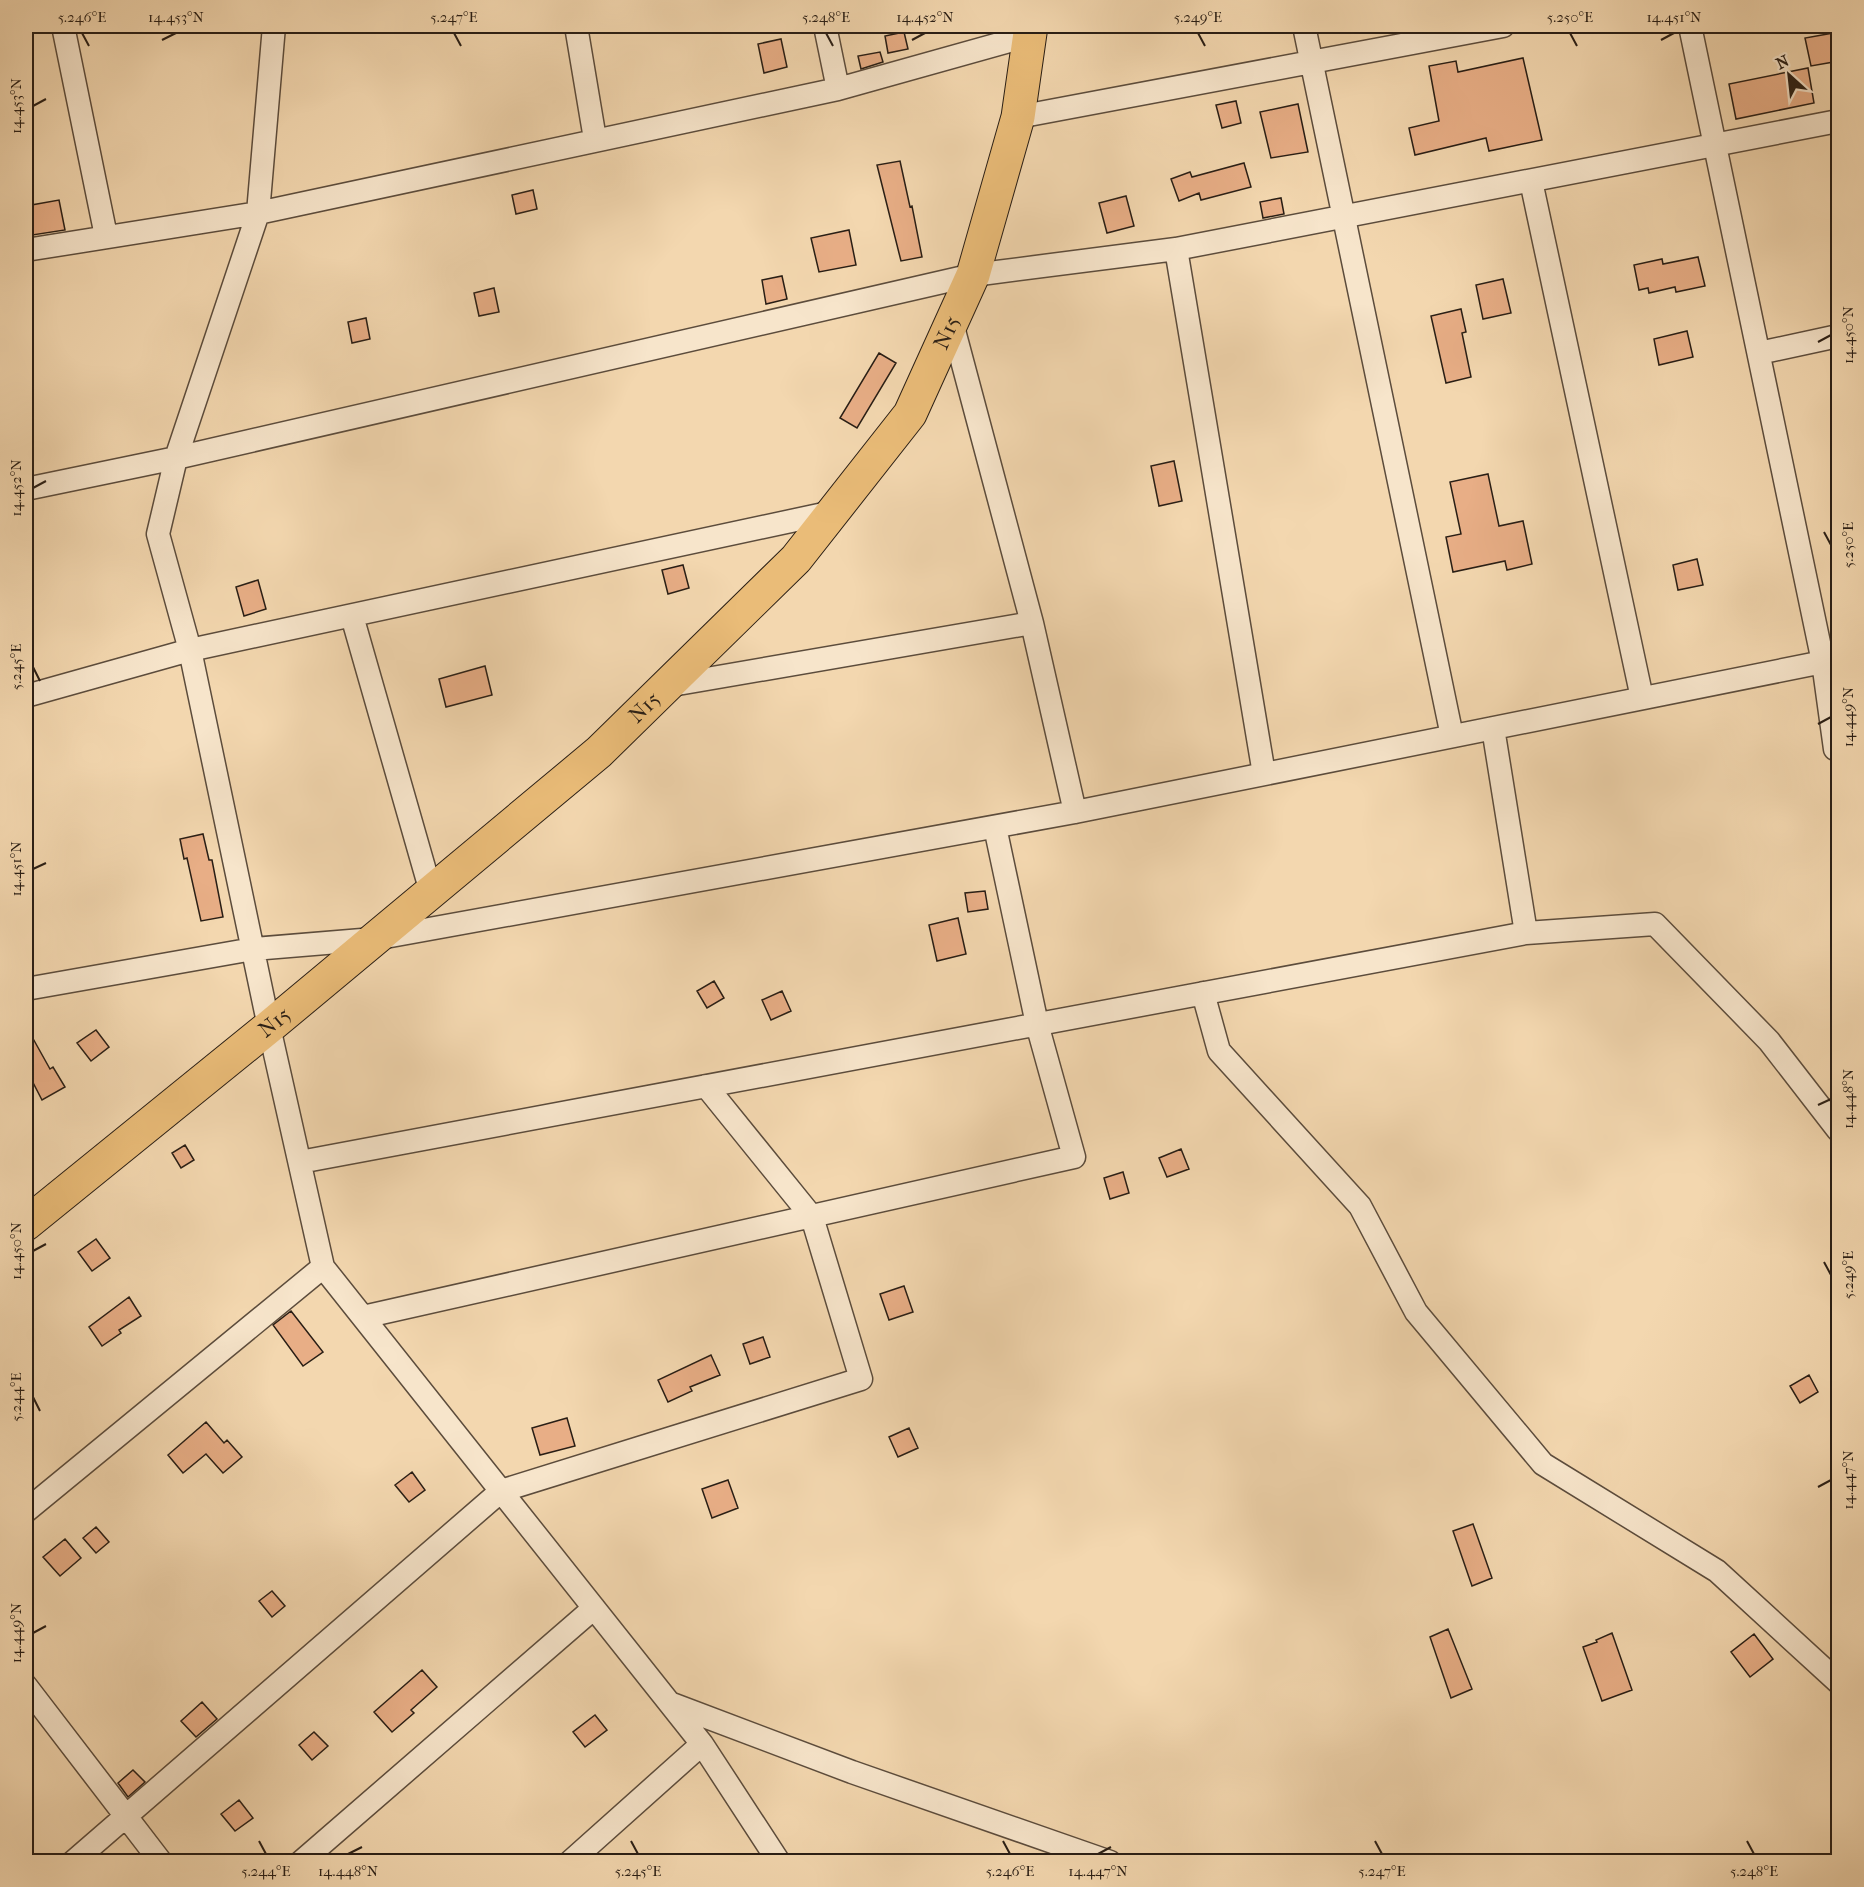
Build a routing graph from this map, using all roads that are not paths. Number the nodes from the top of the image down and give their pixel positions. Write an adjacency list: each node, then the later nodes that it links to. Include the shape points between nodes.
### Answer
1 (63, 26): 18 (street)
2 (274, 26): 16 (street)
3 (576, 26): 13 (street)
4 (825, 26): 10 (street)
5 (1304, 26): 9 (street)
6 (1503, 26): 9 (street)
7 (1690, 26): 14 (street)
8 (1031, 30): 10 (street); 11 (main road, N15)
9 (1312, 62): 11 (street); 17 (street)
10 (838, 89): 13 (street)
11 (1018, 117): 21 (main road, N15)
12 (1839, 121): 14 (street)
13 (595, 139): 16 (street)
14 (1716, 145): 15 (street); 24 (street)
15 (1531, 181): 17 (street); 34 (street)
16 (258, 213): 18 (street); 25 (street)
17 (1344, 217): 19 (street); 36 (street)
18 (106, 236): 20 (street)
19 (1176, 249): 21 (street); 38 (street)
20 (26, 250)
21 (973, 275): 22 (main road, N15); 25 (street)
22 (952, 323): 27 (main road, N15, via 910,414); 29 (street)
23 (1839, 336): 24 (street)
24 (1759, 352): 31 (street)
25 (176, 458): 26 (street); 30 (street, via 158,534)
26 (26, 489)
27 (833, 512): 28 (street); 32 (main road, N15, via 796,559)
28 (352, 616): 30 (street); 41 (street)
29 (1032, 623): 32 (street); 39 (street)
30 (190, 650): 33 (street); 44 (street)
31 (1831, 660): 34 (street); 37 (street)
32 (666, 686): 41 (main road, N15, via 599,752)
33 (26, 696)
34 (1642, 698): 35 (street)
35 (1493, 728): 36 (street); 42 (street)
36 (1452, 736): 38 (street)
37 (1835, 749)
38 (1264, 774): 39 (street)
39 (1075, 812): 40 (street)
40 (995, 826): 43 (street); 47 (street)
41 (431, 892): 43 (main road, N15)
42 (1526, 933): 46 (street); 50 (street, via 1655,924 1769,1041)
43 (374, 939): 44 (street); 48 (main road, N15)
44 (253, 949): 45 (street); 48 (street)
45 (26, 989)
46 (1203, 993): 47 (street); 59 (street, via 1219,1052 1360,1206 1416,1312 1543,1464 1717,1571)
47 (1037, 1024): 49 (street); 52 (street, via 1074,1157)
48 (269, 1026): 51 (street); 53 (main road, N15)
49 (706, 1086): 51 (street); 52 (street)
50 (1839, 1130)
51 (300, 1162): 54 (street)
52 (812, 1217): 55 (street); 56 (street, via 861,1379)
53 (26, 1222)
54 (323, 1268): 55 (street); 57 (street)
55 (363, 1317): 56 (street)
56 (501, 1491): 58 (street); 63 (street)
57 (26, 1511)
58 (594, 1608): 61 (street); 67 (street)
59 (1839, 1682)
60 (28, 1696): 63 (street)
61 (670, 1703): 62 (street); 69 (street, via 852,1772)
62 (702, 1744): 64 (street); 68 (street)
63 (124, 1816): 65 (street); 66 (street)
64 (577, 1859)
65 (73, 1862)
66 (160, 1862)
67 (301, 1862)
68 (779, 1862)
69 (1110, 1862)

